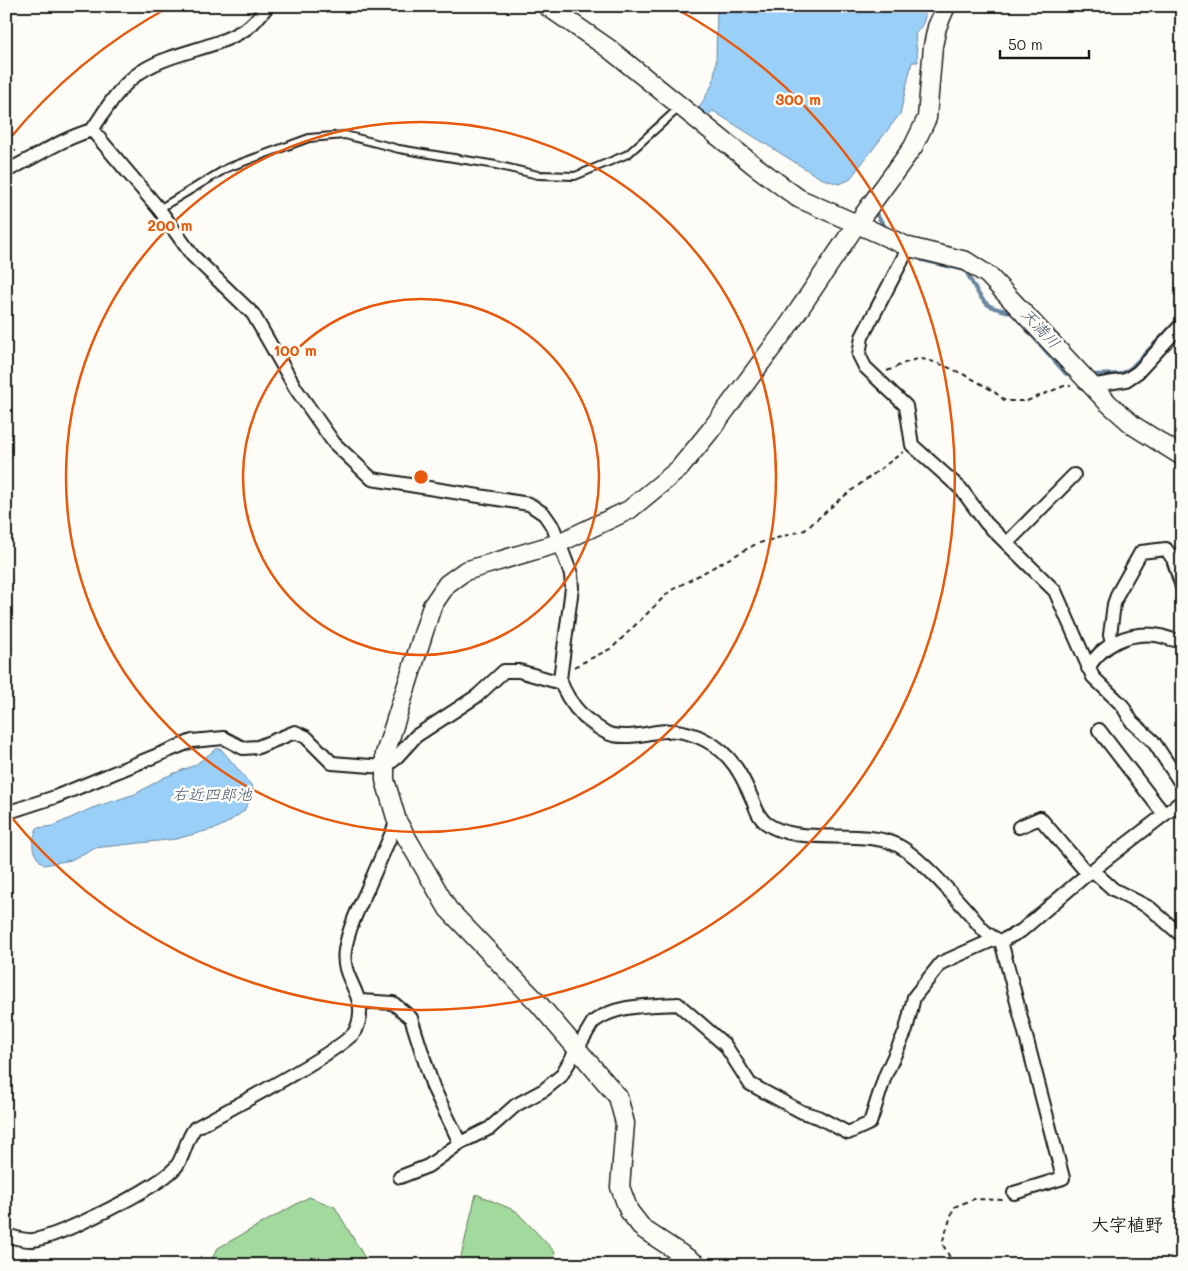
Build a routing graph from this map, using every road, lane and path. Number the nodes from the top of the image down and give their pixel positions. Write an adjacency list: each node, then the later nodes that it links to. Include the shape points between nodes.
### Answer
1 (268, 6): 5 (street, via 249,27 231,38 156,63 135,76 115,96)
2 (547, 6): 4 (street, via 608,48)
3 (946, 6): 8 (street, via 933,46 927,118 913,147)
4 (680, 107): 7 (lane, via 628,154 575,176 538,175 399,149 346,135 309,138 227,168); 8 (street, via 798,198)
5 (92, 130): 6 (street, via 73,136); 7 (street)
6 (6, 170)
7 (159, 209): 16 (street, via 192,255 254,314 296,389 334,443 372,479 529,504 548,519)
8 (856, 225): 9 (street); 16 (street, via 786,329 679,469 629,510)
9 (909, 247): 11 (street, via 862,337 859,355 865,367); 12 (street, via 966,261 988,275)
10 (1182, 324): 12 (street, via 1138,372 1126,380)
11 (876, 376): 12 (path, via 921,359 998,392 1005,400 1027,401 1064,386); 13 (street, via 906,406)
12 (1090, 386): 14 (street, via 1134,426)
13 (912, 445): 17 (street, via 961,489 986,523); 22 (path, via 805,530 756,544 670,591 612,648)
14 (1182, 456)
15 (1074, 475): 17 (street)
16 (559, 543): 22 (street, via 571,574 572,588); 24 (street, via 465,572 442,590 432,606 412,665 388,740)
17 (1007, 543): 21 (street, via 1055,591)
18 (1182, 587): 20 (street, via 1173,559 1166,549 1141,552 1114,604)
19 (1182, 641): 20 (street, via 1146,635)
20 (1112, 643): 21 (street, via 1101,650)
21 (1088, 668): 25 (street, via 1122,705 1132,722 1153,741)
22 (560, 679): 24 (street, via 504,671 477,696 416,736); 33 (street, via 579,712 610,735 673,730 713,744 741,773 760,817 773,828 882,840 900,846 931,874 985,933)
23 (1099, 730): 28 (street)
24 (384, 767): 27 (street, via 332,763 306,737 295,732 258,747 244,748 224,738 210,738 192,741 55,797); 29 (street, via 387,793)
25 (1180, 779)
26 (1182, 800): 28 (street)
27 (6, 813)
28 (1163, 813): 31 (street)
29 (397, 821): 34 (street, via 355,917 345,949 348,976); 35 (street, via 448,909)
30 (1018, 827): 31 (street, via 1040,818)
31 (1090, 872): 32 (street, via 1113,889 1150,908); 33 (street, via 1021,931)
32 (1182, 936)
33 (998, 940): 35 (street, via 941,963 914,997 906,1030 885,1076 870,1123 848,1133 750,1084 725,1045 678,1004 638,1006 601,1016 593,1022); 38 (street, via 1063,1178)
34 (360, 1001): 36 (street, via 393,1003 411,1018 433,1087); 39 (street, via 361,1013 355,1031 346,1040 195,1128 187,1138 177,1166 163,1180 61,1231 33,1240)
35 (578, 1049): 36 (street, via 554,1082 516,1105 490,1128); 40 (street, via 618,1096 622,1107 625,1123 620,1187 629,1211 649,1234)
36 (460, 1143): 37 (street, via 428,1166)
37 (400, 1177)
38 (1014, 1193): 41 (path, via 1006,1200 974,1199 954,1207 942,1243)
39 (6, 1235)
40 (698, 1265)
41 (954, 1265)

